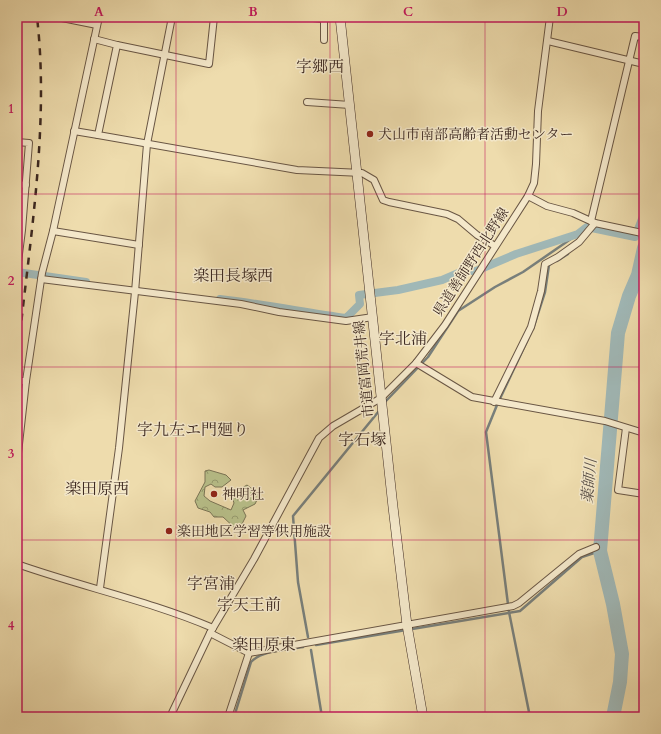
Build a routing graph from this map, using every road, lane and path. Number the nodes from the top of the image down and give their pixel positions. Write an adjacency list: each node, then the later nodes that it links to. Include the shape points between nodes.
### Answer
1 (57, 17): 9 (street)
2 (99, 17): 9 (street)
3 (172, 17): 15 (street)
4 (214, 17): 15 (street, via 209,64)
5 (302, 17): 8 (street)
6 (340, 17): 19 (street, 市道富岡荒井線)
7 (550, 17): 13 (street, 県道善師野西北野線)
8 (324, 18): 12 (street)
9 (97, 25): 11 (street)
10 (644, 37): 16 (street, via 635,36)
11 (94, 39): 14 (street); 20 (street)
12 (324, 40)
13 (548, 41): 16 (street); 27 (street, 県道善師野西北野線, via 538,111 534,183)
14 (117, 45): 15 (street); 21 (street)
15 (164, 55): 23 (street)
16 (629, 60): 17 (street); 28 (street)
17 (644, 64)
18 (307, 102): 19 (street)
19 (350, 105): 24 (street, 市道富岡荒井線)
20 (74, 131): 21 (street); 30 (street)
21 (98, 135): 23 (street)
22 (17, 142): 26 (street, via 29,143)
23 (147, 144): 24 (street, via 297,170); 32 (street)
24 (357, 174): 33 (street, via 371,177 377,184 383,200 447,214); 37 (street, 市道富岡荒井線)
25 (17, 184): 26 (street)
26 (26, 185): 29 (street)
27 (528, 196): 28 (street, via 547,206); 33 (street, 県道善師野西北野線)
28 (593, 222): 31 (street); 42 (street, via 579,242 545,264 541,292 531,327)
29 (20, 229): 34 (street)
30 (53, 231): 32 (street); 35 (street)
31 (642, 233)
32 (139, 245): 36 (street)
33 (495, 246): 38 (street, 県道善師野西北野線, via 445,325)
34 (17, 270)
35 (41, 276): 36 (street); 40 (street)
36 (135, 292): 37 (street, via 241,304 346,321); 49 (street, via 119,448)
37 (373, 317): 41 (street, 市道富岡荒井線)
38 (416, 363): 41 (street, 県道善師野西北野線); 42 (street, via 472,397)
39 (17, 381): 40 (street)
40 (26, 381): 45 (street)
41 (381, 398): 50 (street, 市道富岡荒井線); 51 (street, 県道善師野西北野線, via 333,426 320,438)
42 (494, 402): 43 (street)
43 (626, 428): 44 (street); 46 (street, via 618,490)
44 (644, 433)
45 (17, 462)
46 (644, 494)
47 (596, 547): 50 (street, via 579,554 519,604)
48 (17, 564): 49 (street)
49 (100, 588): 51 (street)
50 (408, 629): 52 (street); 55 (street, 市道富岡荒井線)
51 (212, 630): 52 (street); 53 (street, 県道善師野西北野線)
52 (249, 653): 54 (street)
53 (170, 717)
54 (228, 717)
55 (423, 717)

